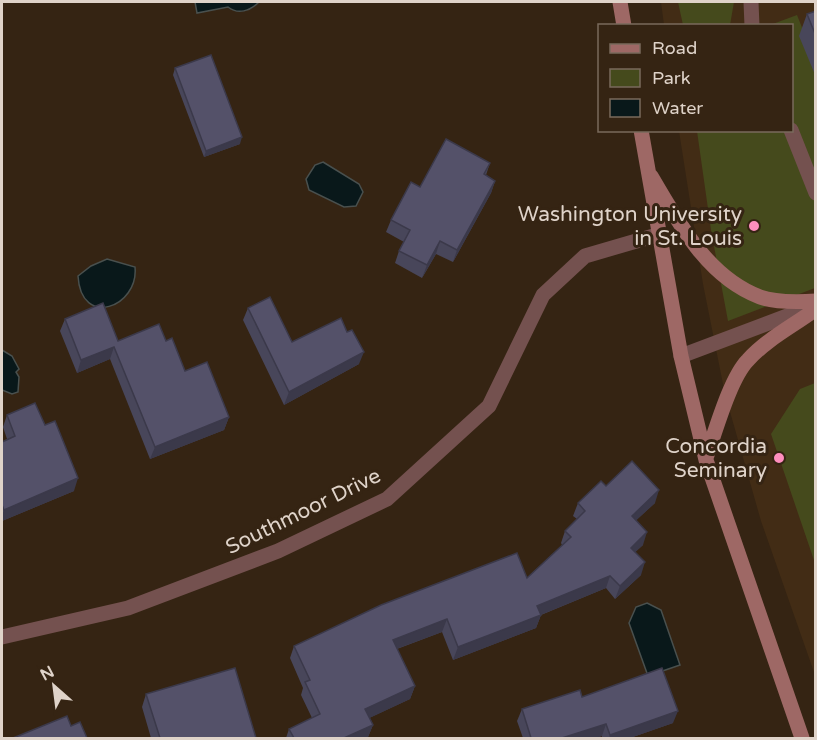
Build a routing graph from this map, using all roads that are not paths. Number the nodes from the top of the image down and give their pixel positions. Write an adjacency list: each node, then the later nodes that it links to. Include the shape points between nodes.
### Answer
1 (620, 2): 3 (main road)
2 (752, 2): 4 (street)
3 (624, 24)
4 (752, 24)
5 (641, 132): 7 (main road)
6 (792, 132): 8 (street)
7 (647, 169): 9 (main road); 10 (main road, via 699,252 734,284 762,298)
8 (816, 193)
9 (657, 235): 11 (main road); 13 (street, Southmoor Drive, via 585,256 543,296 489,406 387,499 278,551 128,608)
10 (816, 305): 11 (street); 12 (main road, via 746,361 724,407)
11 (681, 356): 12 (main road)
12 (706, 460): 14 (main road)
13 (2, 637)
14 (802, 738)

